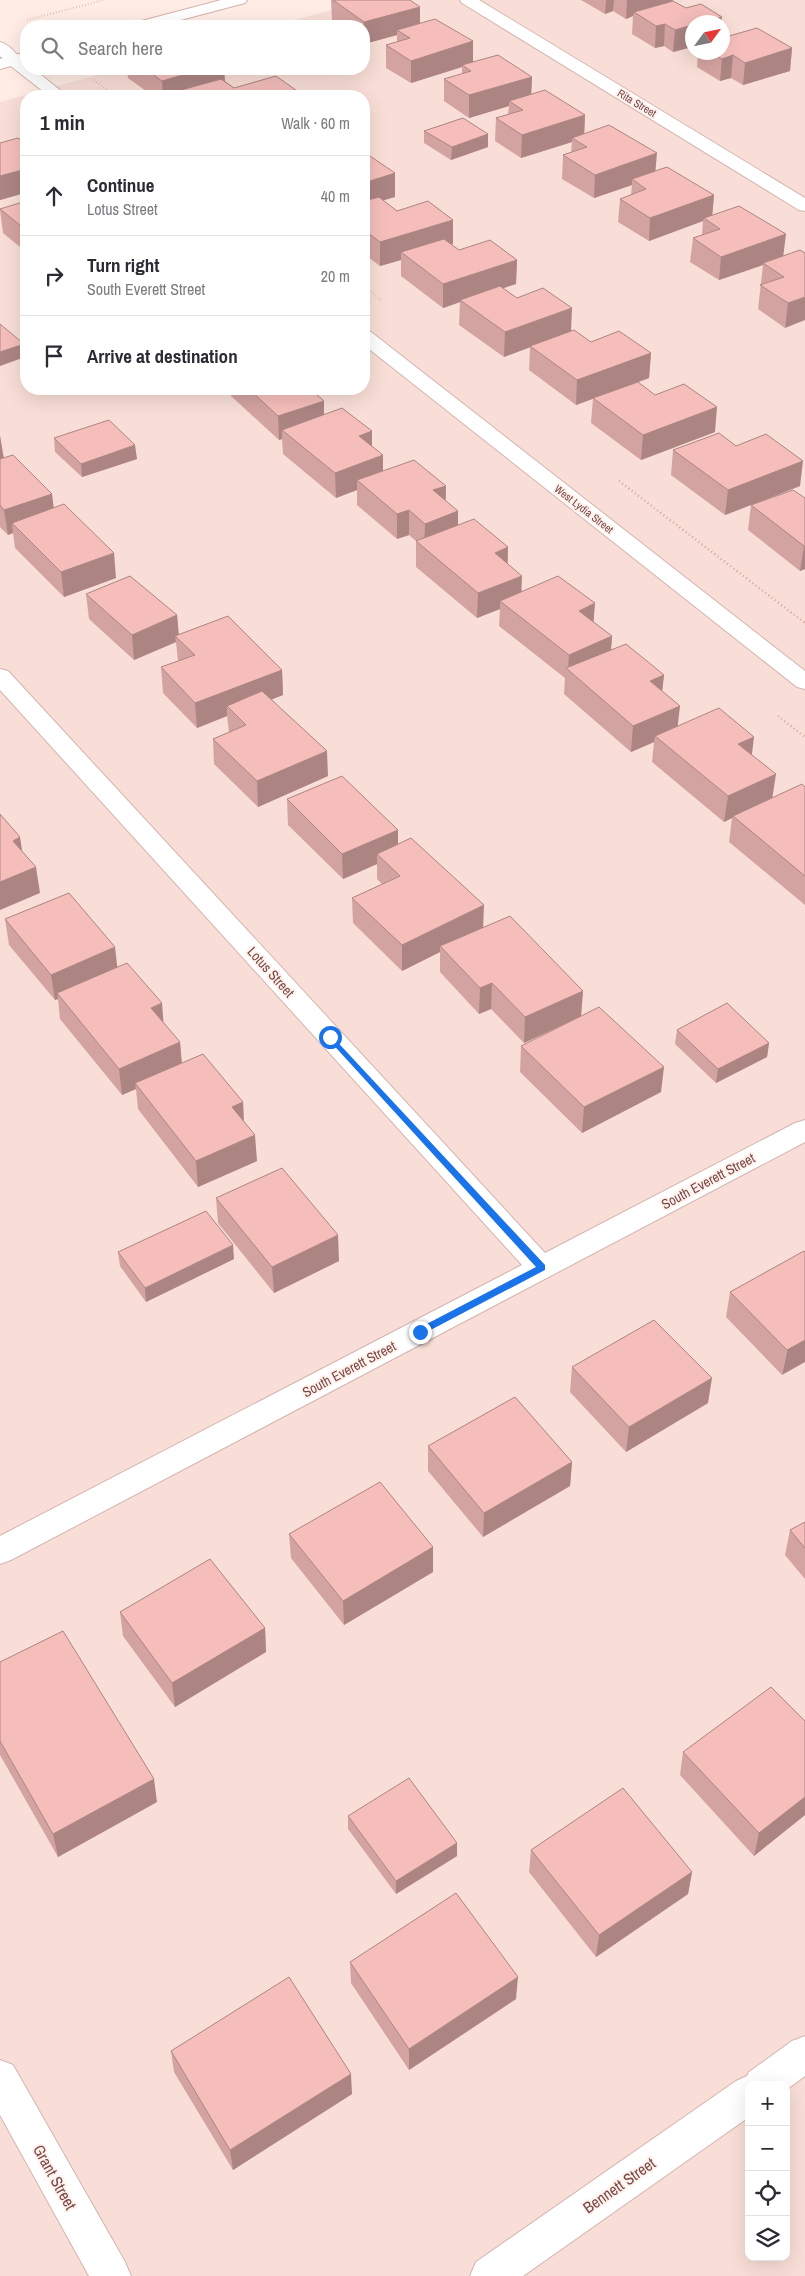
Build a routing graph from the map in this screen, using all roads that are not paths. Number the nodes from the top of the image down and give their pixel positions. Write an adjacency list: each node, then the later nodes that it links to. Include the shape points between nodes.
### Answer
1 (239, 0): 3 (street)
2 (468, 0): 8 (street, Rita Street)
3 (163, 20)
4 (0, 48): 5 (street)
5 (13, 60)
6 (32, 75): 7 (street)
7 (51, 90)
8 (805, 206)
9 (370, 341): 11 (street, West Lydia Street)
10 (0, 676): 13 (street, Lotus Street)
11 (805, 682)
12 (805, 1130): 13 (street, South Everett Street)
13 (542, 1268): 14 (street, South Everett Street)
14 (0, 1551)
15 (805, 2054): 17 (street)
16 (0, 2078): 19 (street, Grant Street)
17 (768, 2081)
18 (745, 2097): 20 (street, Bennett Street)
19 (111, 2276)
20 (490, 2276)

